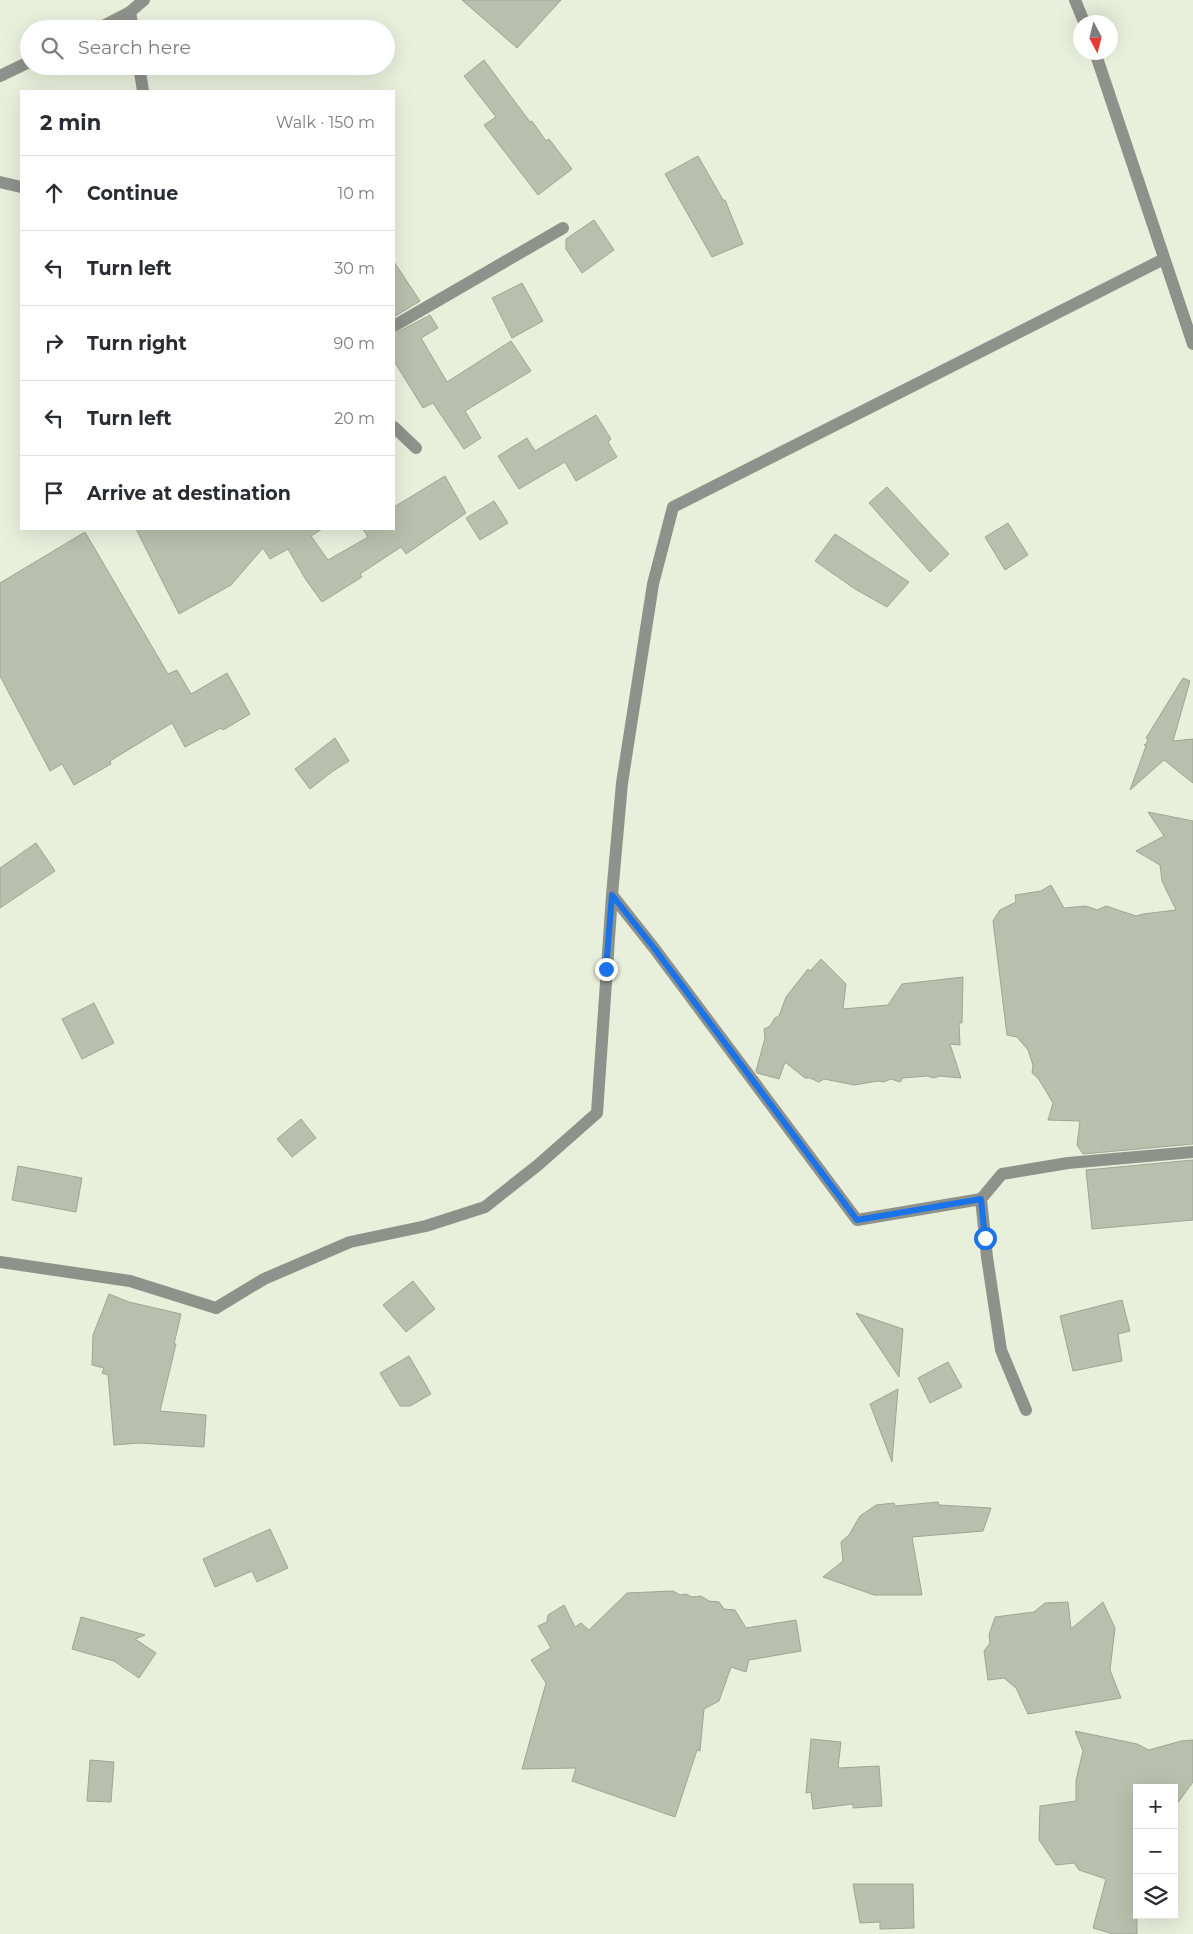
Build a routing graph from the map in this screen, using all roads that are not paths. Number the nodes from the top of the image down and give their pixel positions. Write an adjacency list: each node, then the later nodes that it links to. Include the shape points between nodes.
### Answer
1 (144, 0): 3 (street)
2 (1075, 0): 4 (street)
3 (130, 12): 5 (street); 6 (street)
4 (1081, 15)
5 (114, 20)
6 (131, 20)
7 (1098, 60): 15 (street)
8 (20, 66): 10 (street)
9 (140, 75): 11 (street)
10 (0, 76)
11 (143, 90)
12 (0, 182): 13 (street)
13 (20, 187)
14 (563, 228): 16 (street)
15 (1164, 259): 17 (street); 20 (street, via 674,507 653,584 622,783)
16 (395, 325)
17 (1193, 344)
18 (395, 428): 19 (street)
19 (416, 448)
20 (612, 895): 22 (street, via 857,1220); 23 (street, via 597,1113 485,1207 426,1226 350,1242 264,1279 216,1308 130,1281)
21 (1193, 1152): 22 (street, via 1068,1163 1002,1174)
22 (981, 1199): 24 (street, via 1001,1350)
23 (0, 1262)
24 (1026, 1410)

